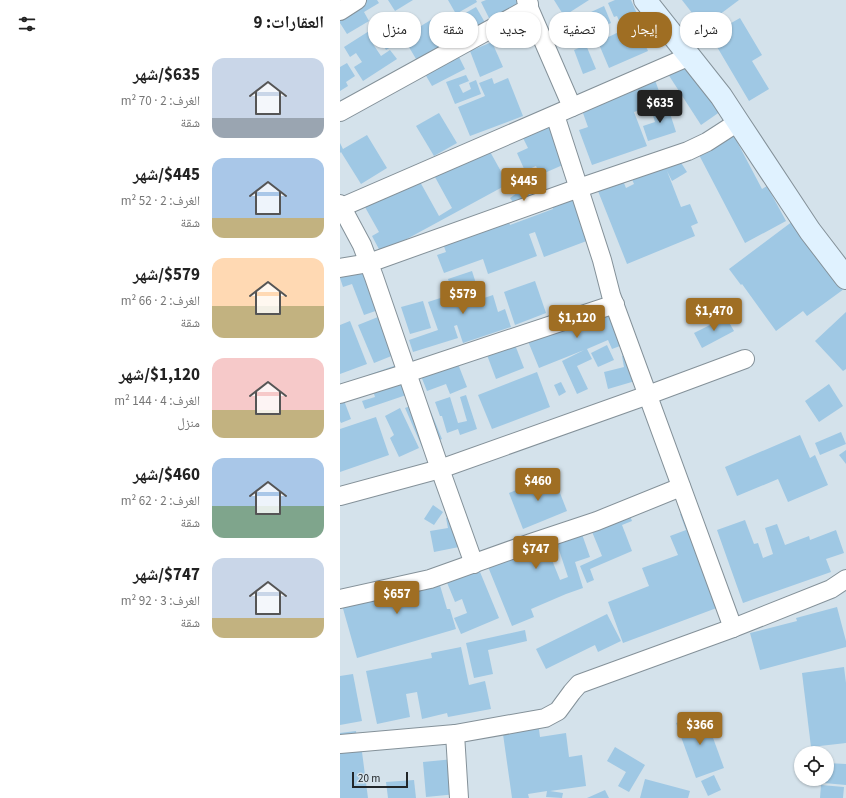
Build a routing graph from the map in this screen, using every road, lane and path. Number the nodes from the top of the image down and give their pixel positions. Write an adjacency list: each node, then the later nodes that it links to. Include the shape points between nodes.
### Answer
1 (357, 0): 4 (street)
2 (645, 0): 5 (main road)
3 (527, 4): 6 (street); 7 (street)
4 (340, 11)
5 (690, 56): 6 (street); 9 (main road)
6 (572, 107): 8 (street)
7 (340, 112)
8 (555, 115): 10 (street); 11 (street)
9 (738, 122): 10 (street, via 688,151); 14 (main road, via 810,232)
10 (580, 188): 12 (street); 15 (street)
11 (341, 206): 12 (street)
12 (369, 263): 13 (street); 17 (street)
13 (340, 268)
14 (846, 278)
15 (615, 304): 17 (street); 19 (street)
16 (745, 359): 19 (street)
17 (407, 373): 18 (street); 20 (street)
18 (340, 394)
19 (648, 395): 20 (street); 21 (street)
20 (440, 469): 22 (street); 23 (street)
21 (681, 487): 23 (street); 26 (street)
22 (340, 496)
23 (474, 564): 25 (street, via 430,580)
24 (846, 579): 26 (street, via 832,589)
25 (340, 599)
26 (733, 628): 27 (street, via 579,684 558,711 545,718)
27 (455, 734): 28 (street); 29 (street)
28 (340, 744)
29 (459, 798)

